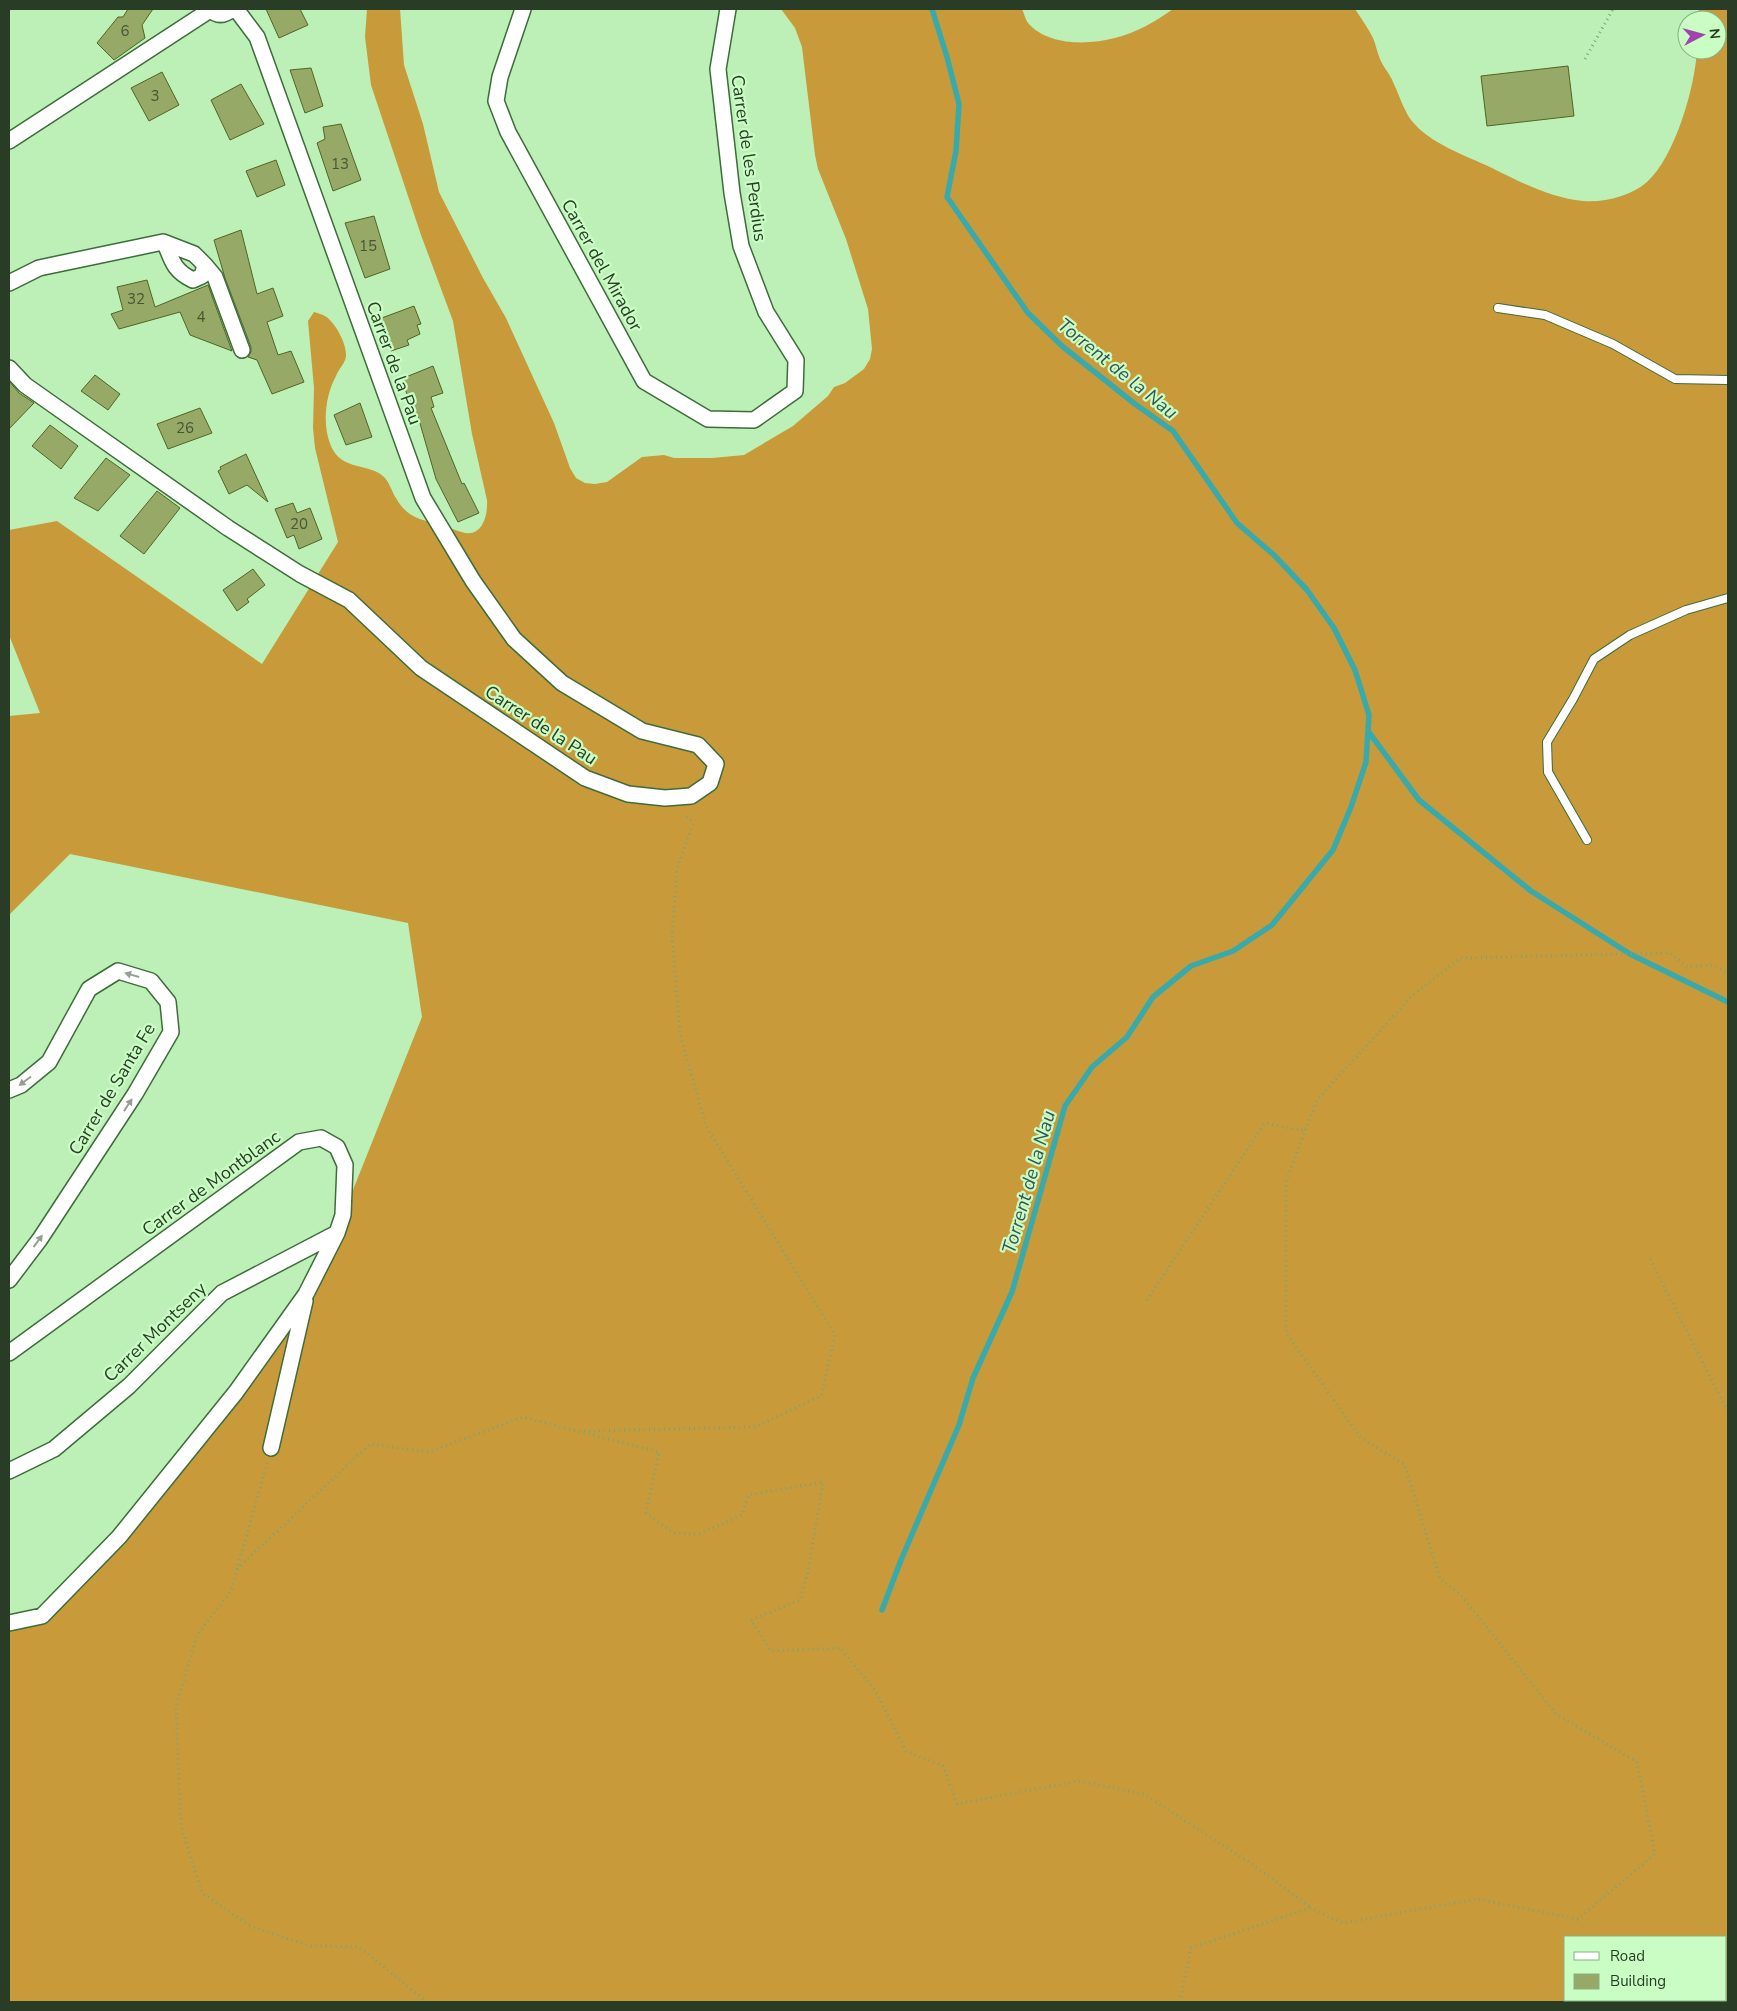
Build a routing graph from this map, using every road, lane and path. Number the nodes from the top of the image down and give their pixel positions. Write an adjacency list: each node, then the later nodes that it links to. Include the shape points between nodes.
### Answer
1 (232, 9): 6 (street, via 222,14)
2 (236, 9): 18 (street, Carrer de la Pau, via 257,37 425,502 473,581 514,639 562,683 642,730 698,746 716,764 710,783 691,796)
3 (523, 9): 16 (street, Carrer del Mirador, via 500,77 496,101 508,132 644,381 708,419 754,420)
4 (728, 9): 16 (street, Carrer de les Perdius, via 718,69 741,246 766,312 796,360)
5 (1613, 9): 7 (path)
6 (210, 10): 8 (street)
7 (1585, 59)
8 (9, 141)
9 (165, 243): 10 (street, via 194,254); 10 (street, via 180,274 193,280 202,276); 11 (street, via 39,268)
10 (205, 265): 13 (street, via 215,277)
11 (9, 283)
12 (1498, 308): 15 (lane, via 1545,315 1613,344 1675,379)
13 (242, 350)
14 (9, 368): 18 (street, Carrer de la Pau, via 25,385 228,528 300,574 349,600 421,668 585,778 628,794)
15 (1728, 380)
16 (795, 391)
17 (1728, 598): 19 (lane, via 1686,610 1630,635 1594,659 1547,742 1548,772)
18 (673, 798): 30 (path, via 693,823 677,869 672,935 680,1034 706,1126 835,1334 821,1396 755,1427)
19 (1586, 840)
20 (1728, 973): 22 (path, via 1712,965 1687,967 1670,953 1460,958 1411,997 1317,1100)
21 (9, 1090): 25 (street, Carrer de Santa Fe, one-way to 21, via 135,1094 171,1032 168,1002 151,981 118,971 89,988 48,1062 21,1085)
22 (1305, 1131): 27 (path, via 1265,1123); 35 (path, via 1286,1181 1286,1333 1360,1437 1405,1465 1440,1579 1460,1594 1556,1714 1637,1762 1655,1854 1578,1919 1476,1899 1343,1923)
23 (337, 1233): 26 (street, Carrer de Montblanc); 28 (street, Carrer de Montblanc, via 343,1215 345,1165 337,1147 320,1138 299,1142); 32 (street, Carrer Montseny, via 222,1292 129,1386 54,1450)
24 (1650, 1259): 29 (path)
25 (9, 1280)
26 (306, 1294): 31 (street, Carrer de Montblanc); 34 (street, Carrer de Montblanc, via 236,1392 119,1537 42,1616)
27 (1147, 1300)
28 (9, 1353)
29 (1728, 1412)
30 (578, 1431): 33 (path, via 523,1417 429,1452 370,1444); 35 (path, via 659,1452 646,1513 673,1532 699,1534 742,1515 749,1494 823,1482 800,1600 751,1620 771,1651 840,1648 875,1690 906,1751 943,1766 957,1804 1078,1780 1144,1794 1253,1865)
31 (271, 1448): 33 (path)
32 (9, 1471)
33 (237, 1569): 36 (path, via 231,1591 197,1635 176,1707 181,1826 202,1893 252,1927 311,1946 359,1947)
34 (9, 1623)
35 (1310, 1908): 37 (path, via 1191,1948)
36 (427, 2002)
37 (1180, 2002)

